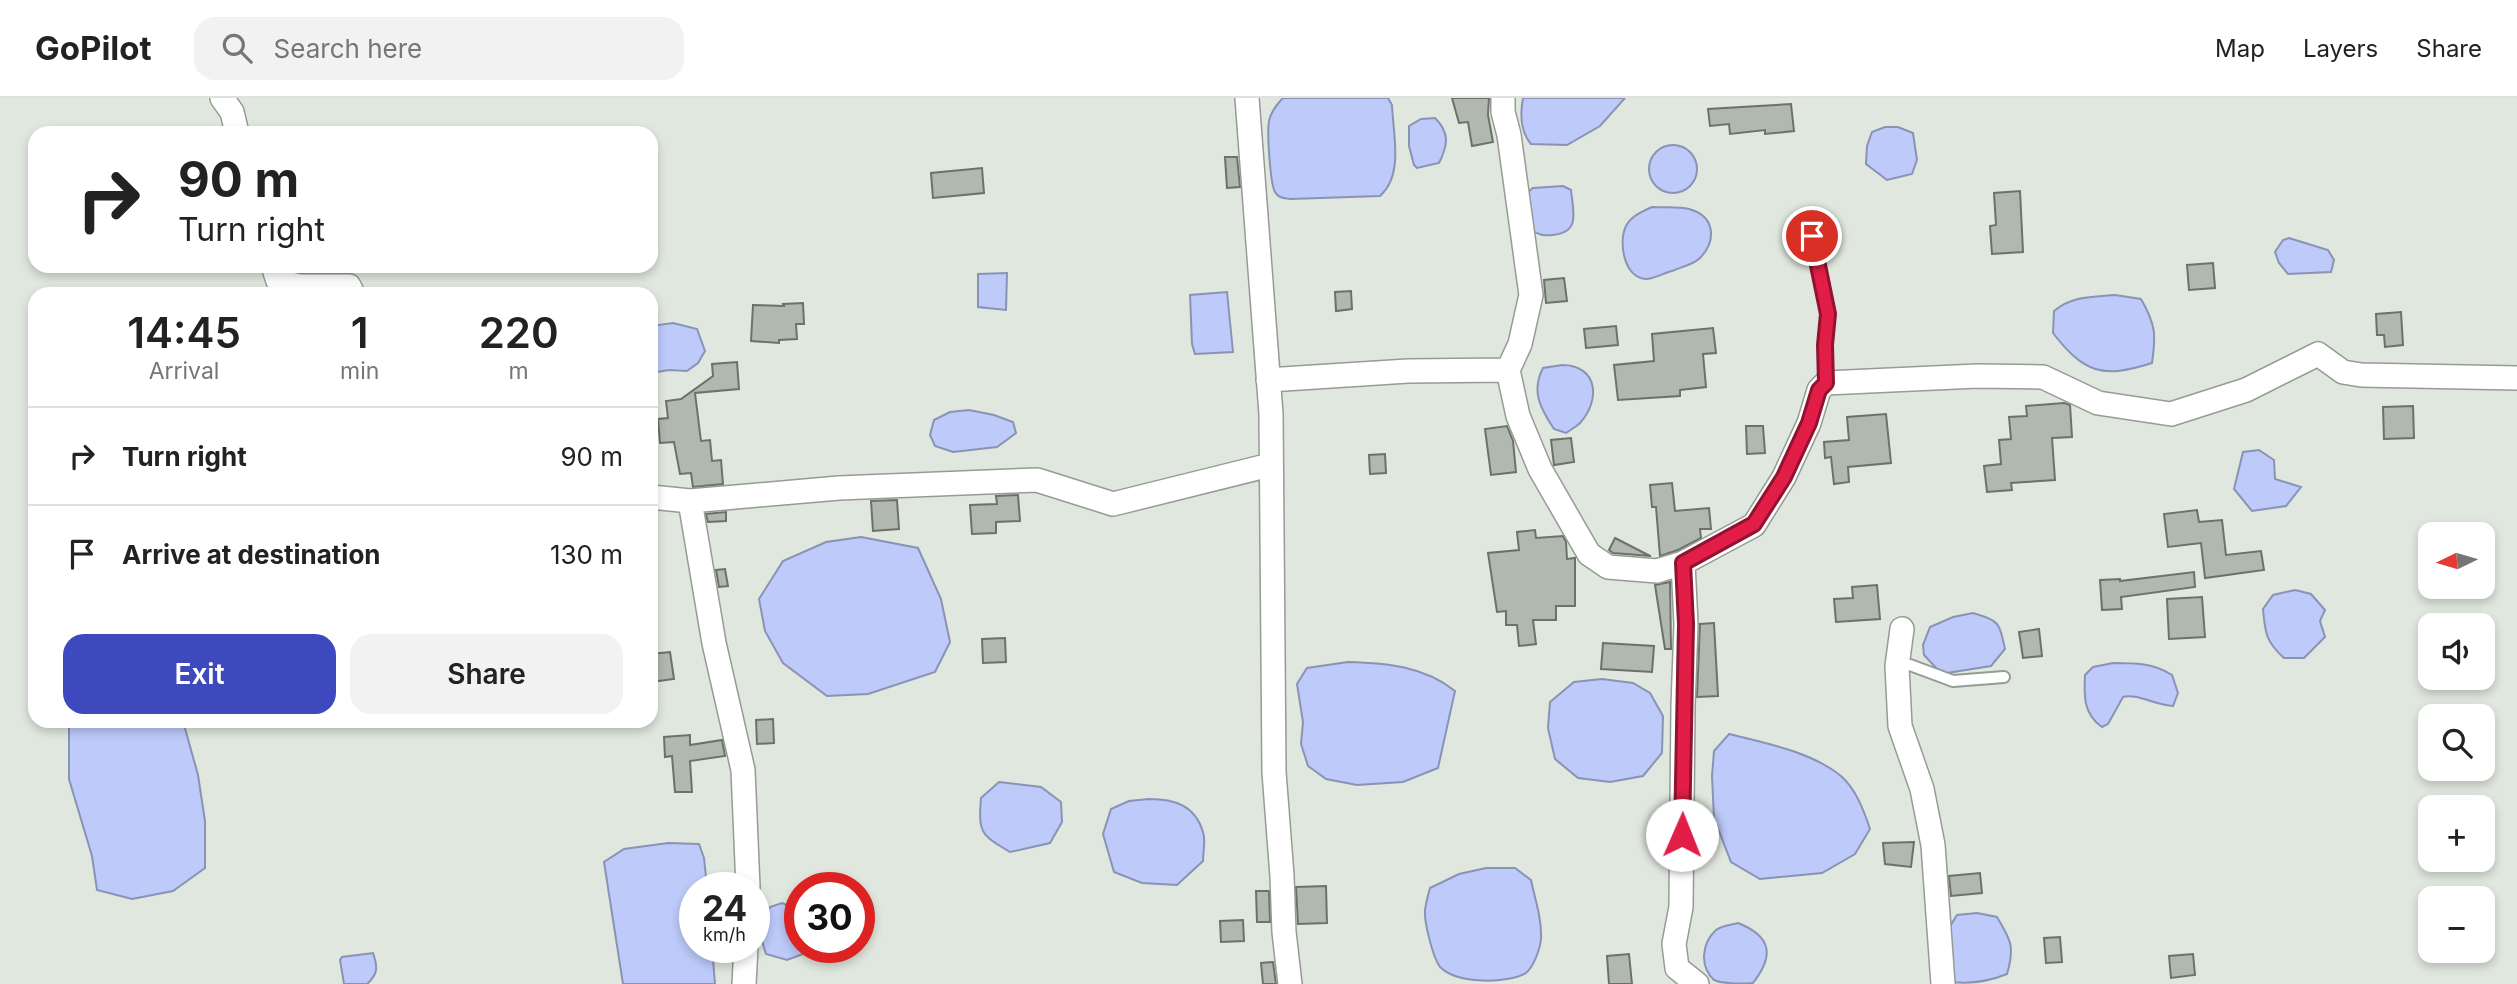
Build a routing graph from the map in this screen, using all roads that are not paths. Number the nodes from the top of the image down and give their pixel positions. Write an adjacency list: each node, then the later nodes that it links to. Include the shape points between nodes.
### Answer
1 (222, 98): 4 (street)
2 (1247, 98): 10 (street)
3 (1503, 98): 8 (street, via 1531,295 1520,344)
4 (235, 126)
5 (1812, 236): 11 (lane, via 1828,314)
6 (275, 273): 7 (street, via 278,281 299,286)
7 (350, 287)
8 (1508, 370): 10 (street); 15 (street, via 1518,415 1541,469 1589,554 1608,568 1630,571 1657,571)
9 (2517, 379): 11 (street, via 2361,375 2343,372 2318,354 2246,390 2171,414 2098,403 2043,377)
10 (1268, 380): 12 (street)
11 (1826, 383): 15 (street, via 1819,390 1784,477 1754,524)
12 (1270, 465): 14 (street, via 1113,504 1037,480 839,488); 23 (street, via 1274,772)
13 (658, 498): 14 (street)
14 (690, 501): 19 (street, via 714,643 743,770)
15 (1683, 563): 21 (street, via 1681,907)
16 (1902, 629): 17 (street)
17 (1897, 666): 18 (lane, via 1910,664 1953,681); 25 (street, via 1900,726 1922,789 1933,845)
18 (2004, 677)
19 (747, 872)
20 (745, 963): 22 (street)
21 (1673, 976): 24 (street)
22 (744, 984)
23 (1290, 984)
24 (1697, 984)
25 (1943, 984)

